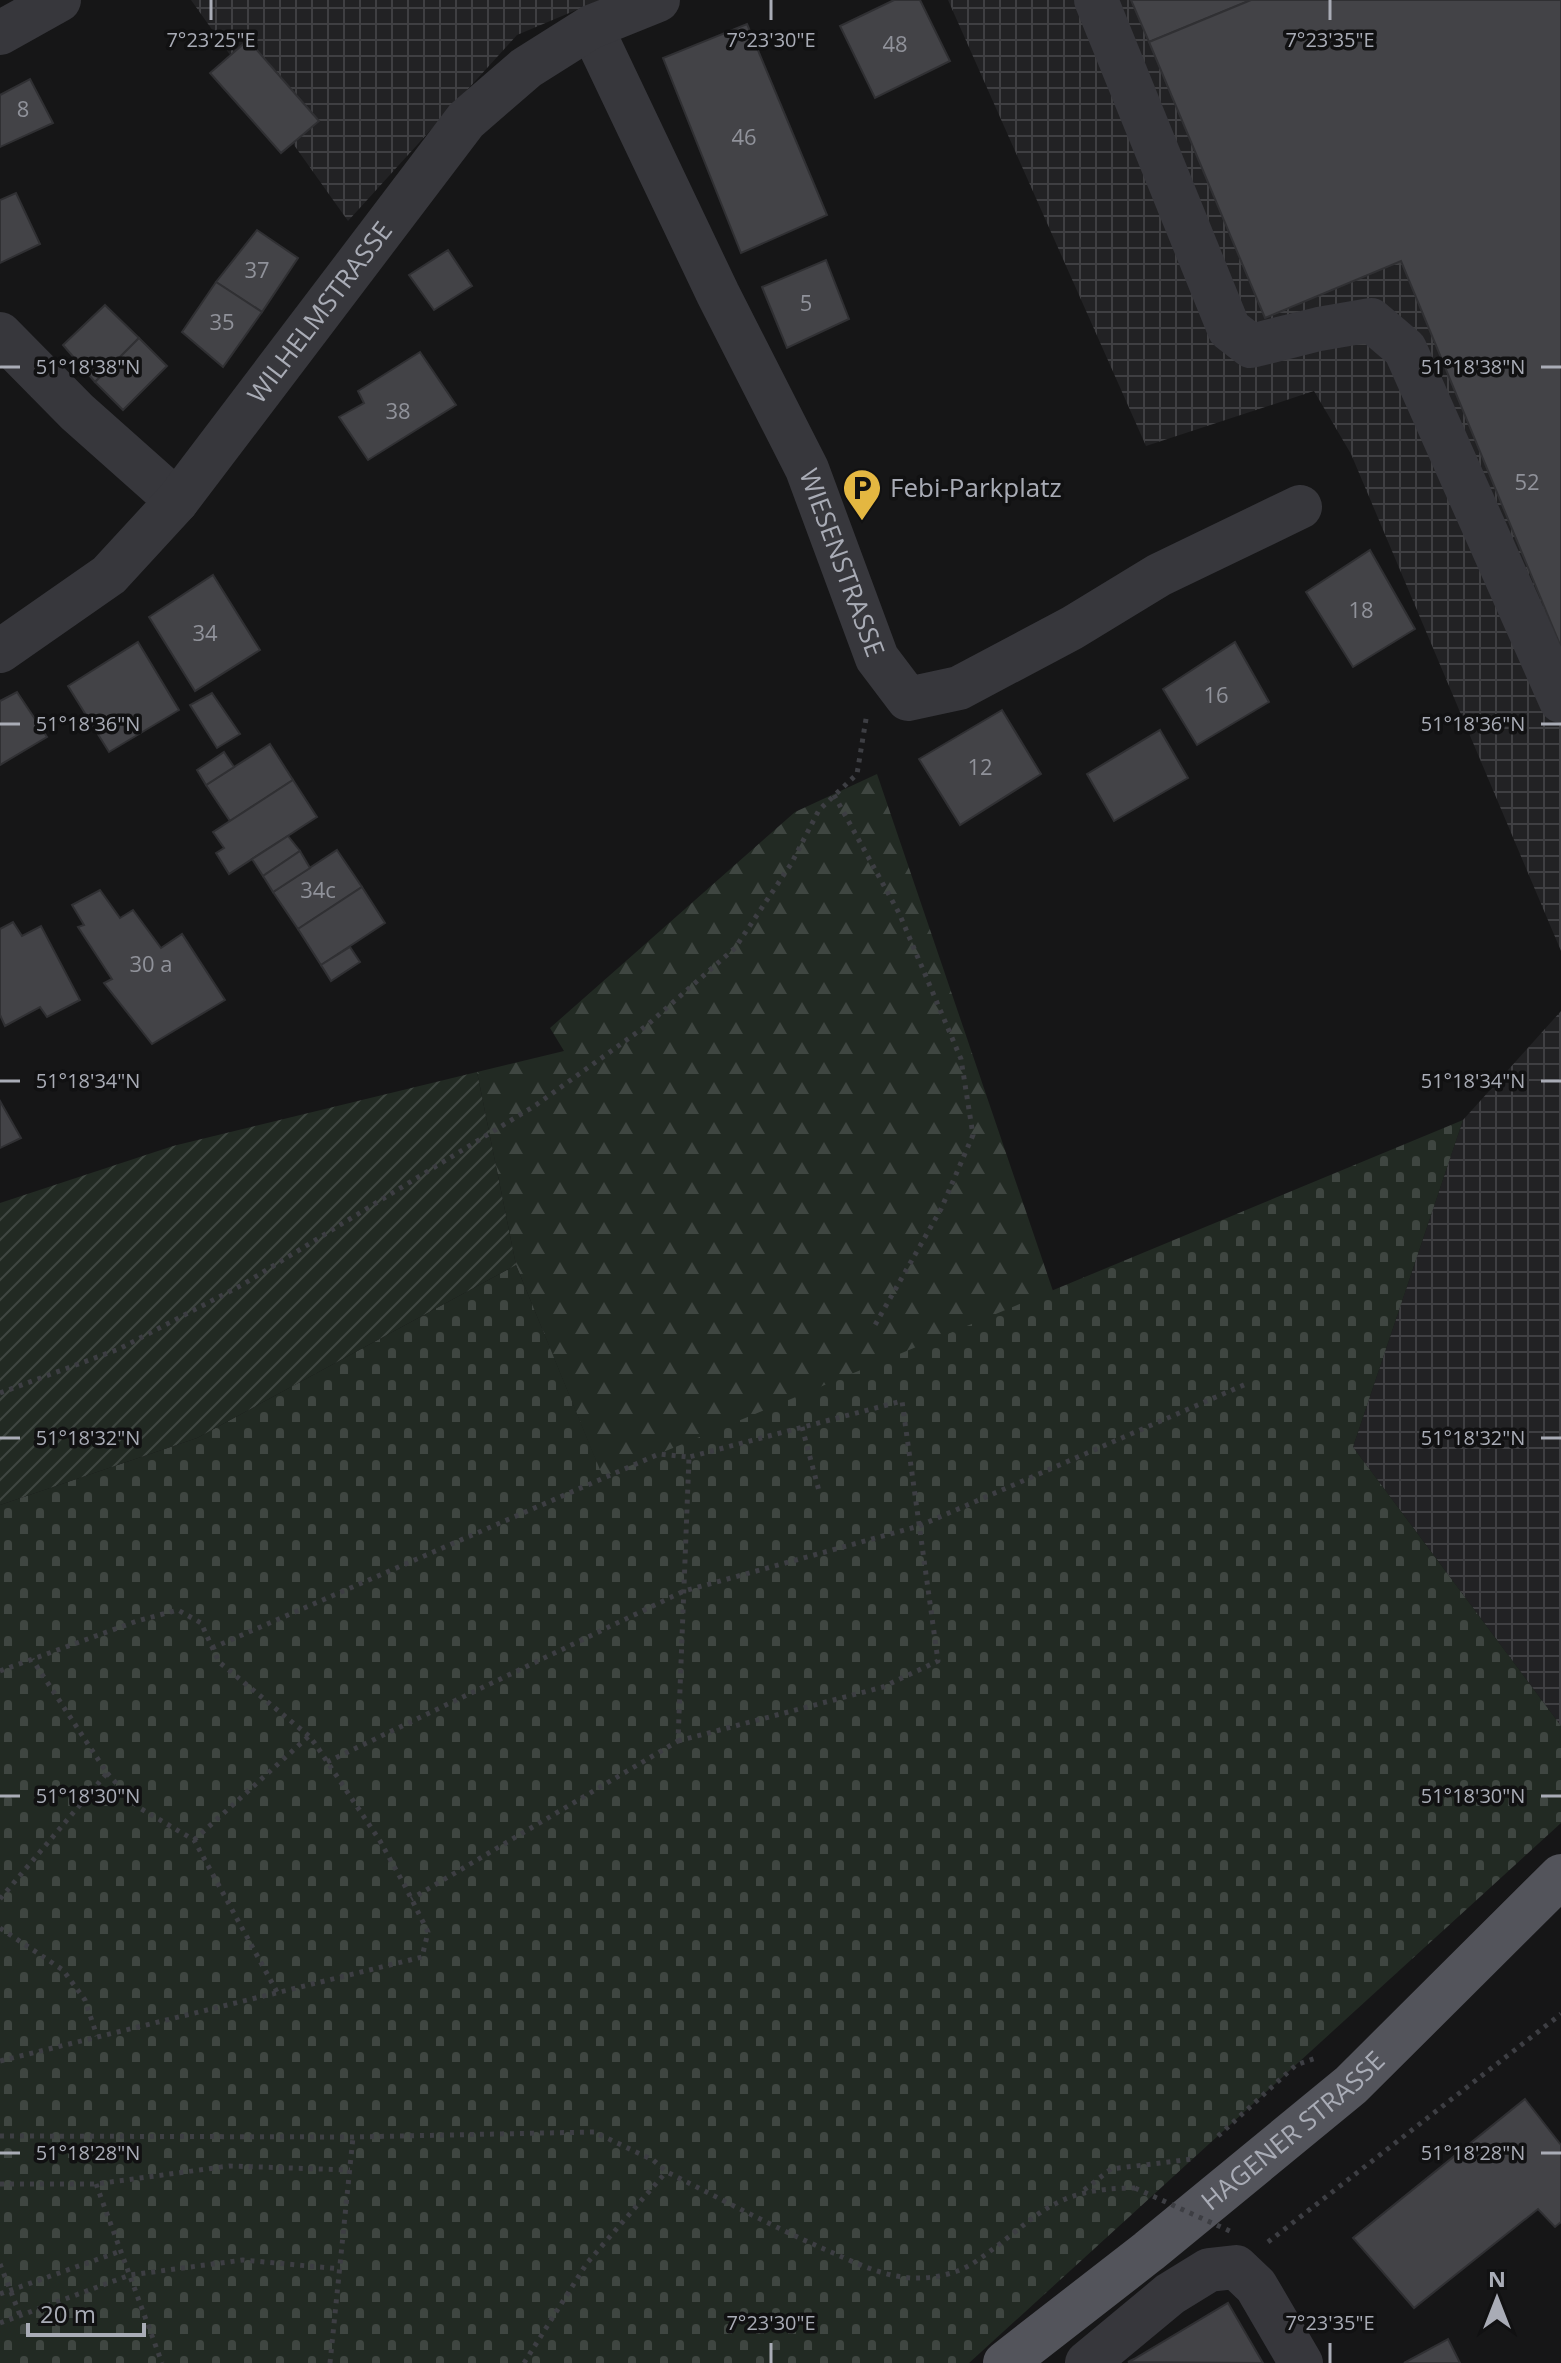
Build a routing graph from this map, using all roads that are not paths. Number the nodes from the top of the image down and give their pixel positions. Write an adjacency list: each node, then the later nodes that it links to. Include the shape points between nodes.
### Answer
1 (59, 0): 5 (street)
2 (658, 0): 4 (street, WILHELMSTRASSE)
3 (1096, 0): 10 (street, via 1229,329 1251,346 1371,320 1405,349)
4 (591, 27): 7 (street, WILHELMSTRASSE, via 526,68 466,120); 8 (street, WIESENSTRASSE, via 807,469 877,658 908,699 959,688 1159,575)
5 (0, 33)
6 (0, 334): 7 (street)
7 (177, 501): 9 (street, WILHELMSTRASSE, via 109,575)
8 (1300, 507)
9 (0, 651)
10 (1561, 701)
11 (1561, 1876): 12 (main road, HAGENER STRASSE, via 1351,2085)
12 (1005, 2363)
13 (1087, 2363): 14 (street, via 1234,2249)
14 (1301, 2363)

